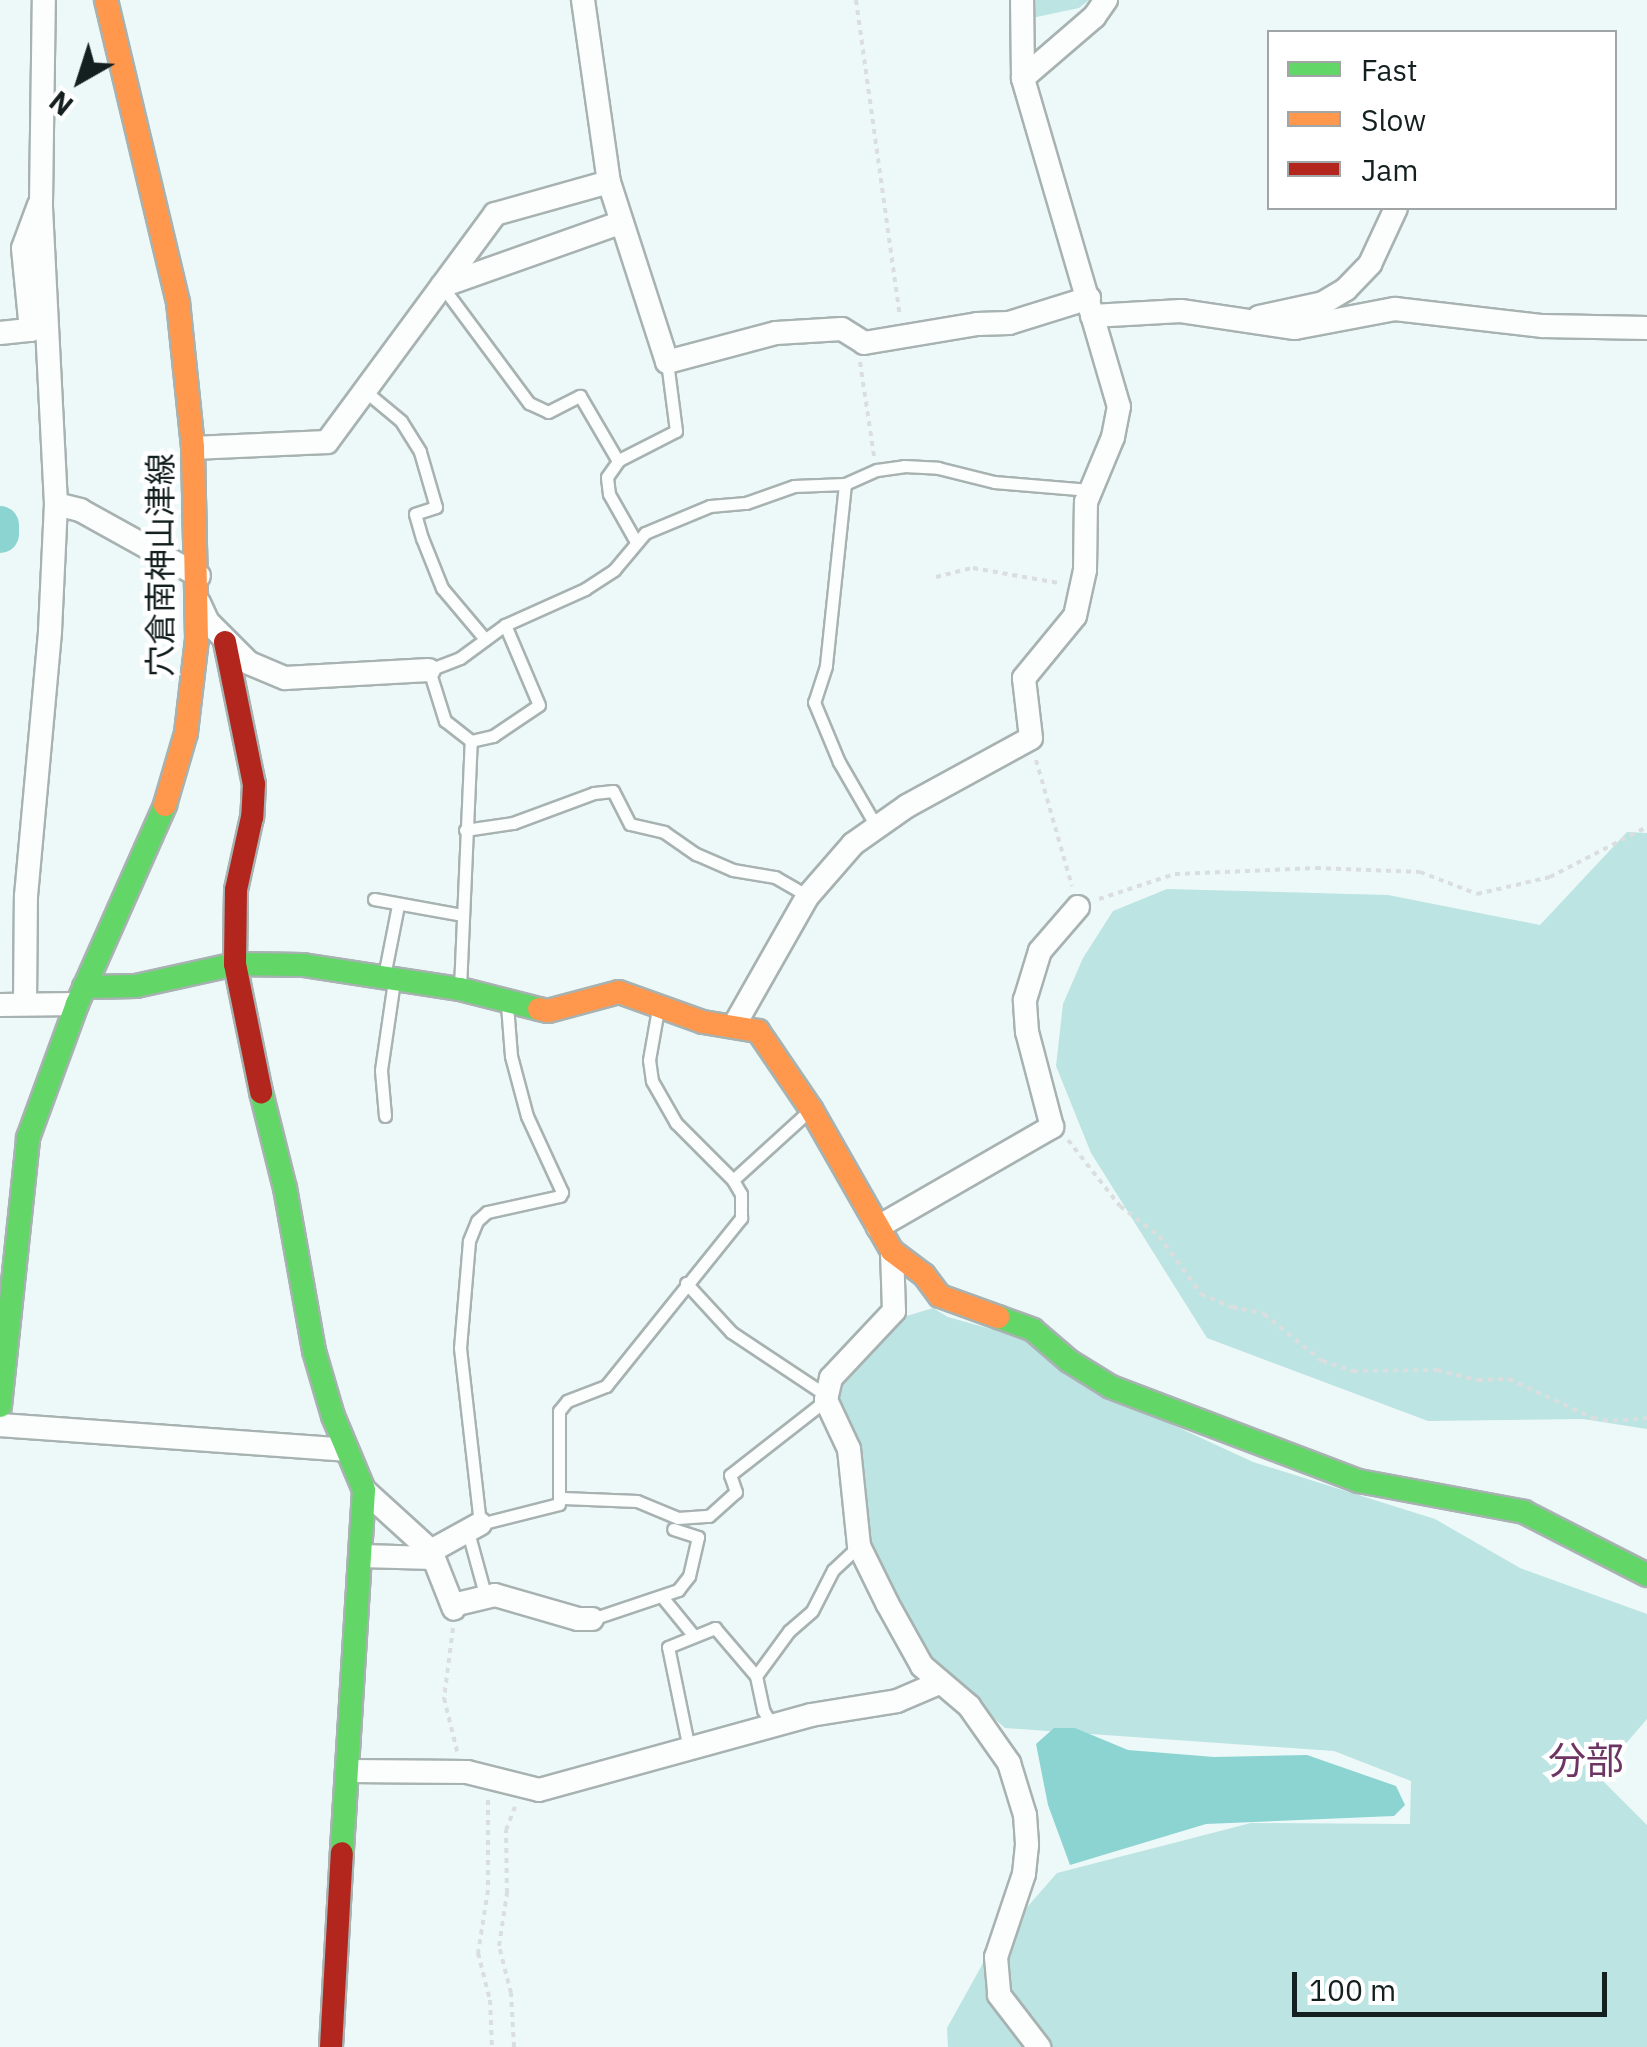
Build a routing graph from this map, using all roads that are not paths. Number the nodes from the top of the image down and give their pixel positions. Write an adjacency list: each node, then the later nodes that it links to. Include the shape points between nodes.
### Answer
1 (44, 0): 8 (street)
2 (106, 0): 18 (street, 穴倉南神山津線, via 172,266)
3 (583, 0): 7 (street)
4 (1022, 0): 6 (street)
5 (1106, 0): 6 (street)
6 (1024, 78): 12 (street)
7 (609, 182): 10 (street); 11 (street, via 495,214)
8 (41, 202): 15 (street, via 24,248 31,330); 22 (street)
9 (1395, 210): 13 (street, via 1370,264 1346,290 1323,303)
10 (620, 223): 11 (street); 16 (street)
11 (442, 286): 17 (street); 19 (lane, via 530,403 548,412 580,396)
12 (1091, 307): 13 (street); 16 (street, via 864,343 827,328 776,333); 21 (street, via 1120,407)
13 (1246, 320): 14 (street, via 1314,328 1395,309 1542,326)
14 (1647, 328)
15 (0, 334)
16 (667, 362): 19 (lane, via 676,431)
17 (365, 391): 18 (street, via 327,442); 27 (lane, via 401,421 420,452 436,508 416,514 422,538 442,588)
18 (193, 448): 24 (street, 穴倉南神山津線)
19 (618, 460): 23 (lane, via 608,472 609,494)
20 (846, 484): 21 (lane, via 877,470 938,468 994,482); 23 (lane, via 794,486 746,504 710,506); 31 (lane, via 826,666 814,702)
21 (1090, 490): 31 (street, via 1083,587 1067,629 1024,678 1031,738)
22 (56, 504): 24 (street, via 80,510); 43 (street, via 49,646)
23 (634, 540): 26 (lane, via 614,570 585,589)
24 (199, 576): 25 (street, 穴倉南神山津線)
25 (199, 603): 28 (street); 41 (street, 穴倉南神山津線, via 191,705 178,766)
26 (504, 624): 27 (lane); 30 (lane, via 538,706 493,736)
27 (485, 639): 29 (lane)
28 (225, 642): 29 (street, via 248,663 285,678); 38 (street, via 254,784 236,890)
29 (429, 670): 30 (lane, via 445,721)
30 (471, 741): 32 (lane)
31 (876, 826): 33 (street)
32 (465, 830): 33 (lane, via 613,791 630,824 664,832 696,854 774,877); 37 (lane)
33 (808, 896): 45 (street)
34 (374, 899): 35 (lane)
35 (398, 905): 37 (lane); 39 (lane)
36 (1078, 907): 49 (street, via 1040,951 1025,1000 1052,1127)
37 (462, 915): 40 (lane)
38 (235, 964): 39 (street, via 303,964); 41 (street); 55 (street, via 286,1188 314,1350)
39 (389, 977): 40 (street); 47 (lane)
40 (460, 988): 42 (street)
41 (80, 995): 43 (street); 53 (street, 穴倉南神山津線, via 28,1138)
42 (506, 1001): 44 (street, via 548,1011 619,992); 58 (lane, via 527,1116 562,1192 487,1212 471,1233 460,1348)
43 (11, 1005)
44 (659, 1007): 45 (street); 48 (lane, via 648,1060 652,1081 688,1138)
45 (736, 1024): 46 (street, via 758,1031)
46 (811, 1109): 48 (lane); 49 (street)
47 (385, 1116)
48 (733, 1180): 51 (lane, via 741,1218)
49 (878, 1228): 50 (street)
50 (892, 1251): 52 (street, via 894,1310 832,1378); 63 (street, via 940,1296 1021,1324 1111,1386 1359,1481 1524,1512)
51 (686, 1284): 52 (lane, via 731,1332); 57 (lane, via 606,1386 567,1401 559,1411 556,1467)
52 (826, 1398): 57 (lane, via 730,1475 736,1492 709,1516 678,1518 638,1500); 60 (street, via 849,1449)
53 (0, 1406)
54 (0, 1425): 55 (street)
55 (345, 1450): 56 (street)
56 (364, 1490): 61 (street); 62 (street)
57 (563, 1498): 58 (lane, via 549,1510)
58 (474, 1528): 61 (street); 64 (lane)
59 (674, 1529): 65 (lane, via 698,1537 689,1576)
60 (860, 1546): 68 (lane, via 834,1570 812,1610); 69 (street, via 910,1646)
61 (432, 1554): 62 (street); 64 (street, via 454,1607)
62 (361, 1556): 72 (street)
63 (1647, 1575)
64 (485, 1594): 66 (street)
65 (663, 1598): 66 (lane); 67 (lane)
66 (592, 1619)
67 (694, 1636): 68 (lane, via 718,1628); 71 (lane, via 668,1647)
68 (756, 1676): 70 (lane)
69 (939, 1683): 70 (street, via 896,1702); 74 (street, via 989,1730 1009,1763 1024,1815 1024,1874 996,1958 999,1995)
70 (772, 1725): 71 (street)
71 (689, 1749): 72 (street, via 558,1787)
72 (350, 1771): 73 (street)
73 (331, 2047)
74 (1039, 2047)

